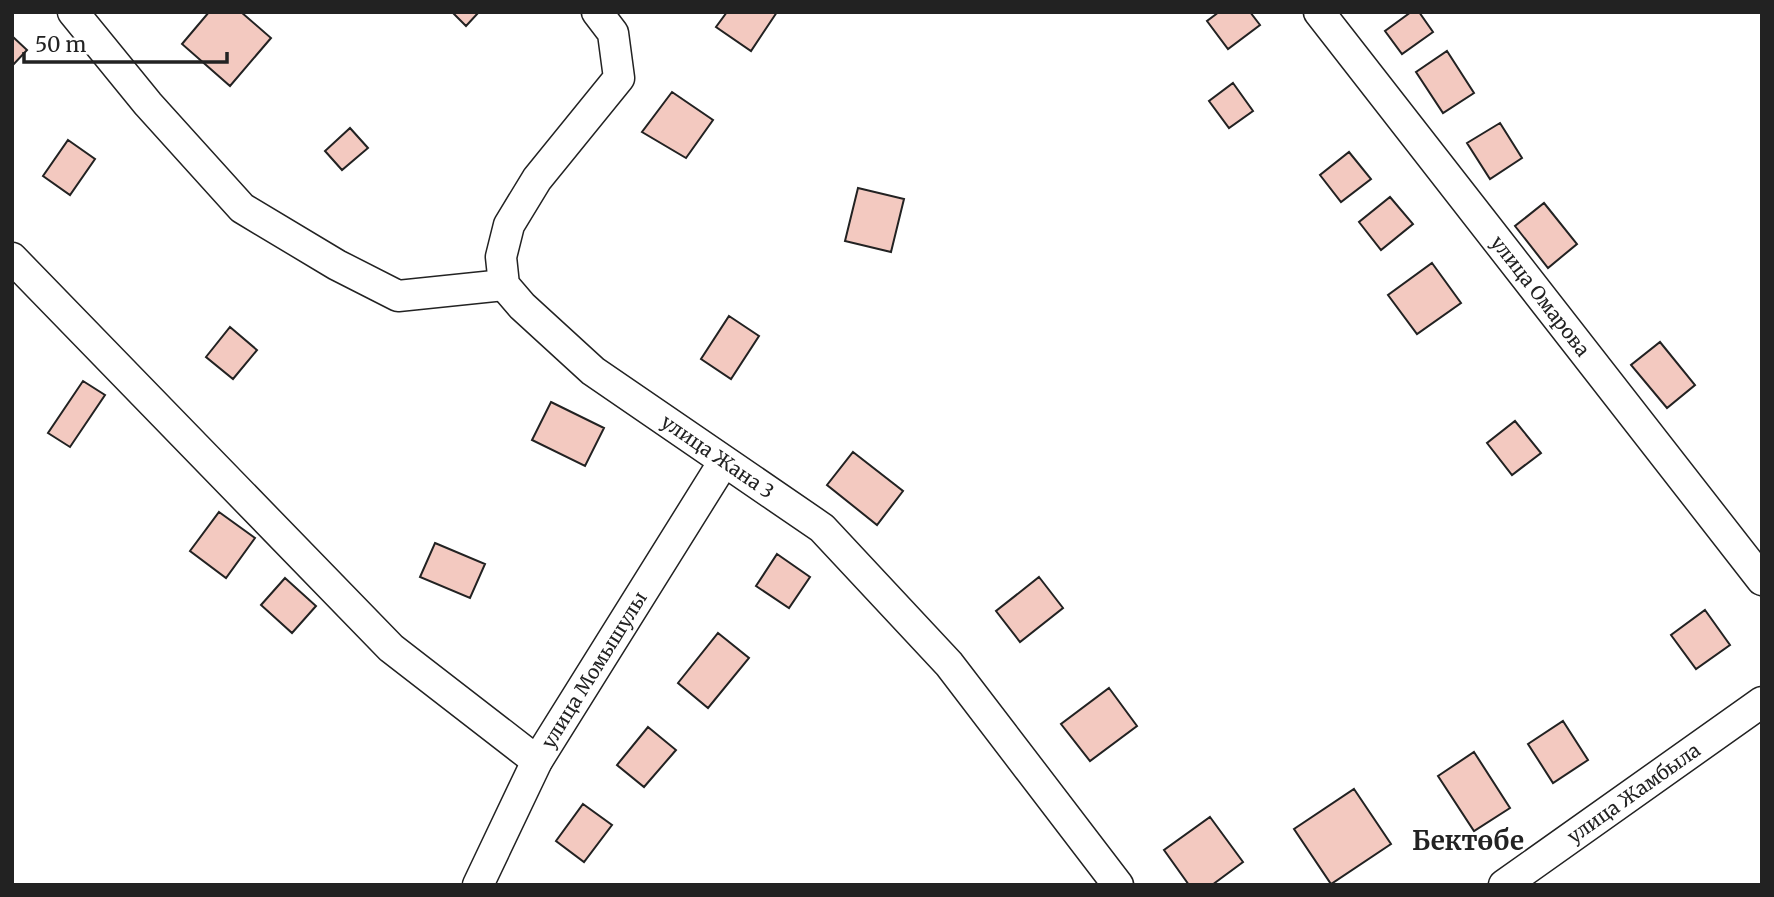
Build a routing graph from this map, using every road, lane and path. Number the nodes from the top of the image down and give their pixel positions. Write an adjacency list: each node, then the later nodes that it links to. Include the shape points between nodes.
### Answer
1 (73, 12): 5 (street, via 242,208 398,296)
2 (597, 12): 5 (street, via 613,33 619,78 537,179 509,225 501,257)
3 (1319, 12): 7 (street, улица Омарова)
4 (12, 258): 9 (street, via 391,648)
5 (505, 285): 6 (street, улица Жана 3, via 593,371)
6 (723, 463): 9 (street, улица Момышулы); 11 (street, улица Жана 3, via 822,528 940,655)
7 (1762, 580)
8 (1762, 702): 12 (street, улица Жамбыла)
9 (537, 761): 10 (street, улица Момышулы)
10 (478, 885)
11 (1118, 885)
12 (1504, 885)

